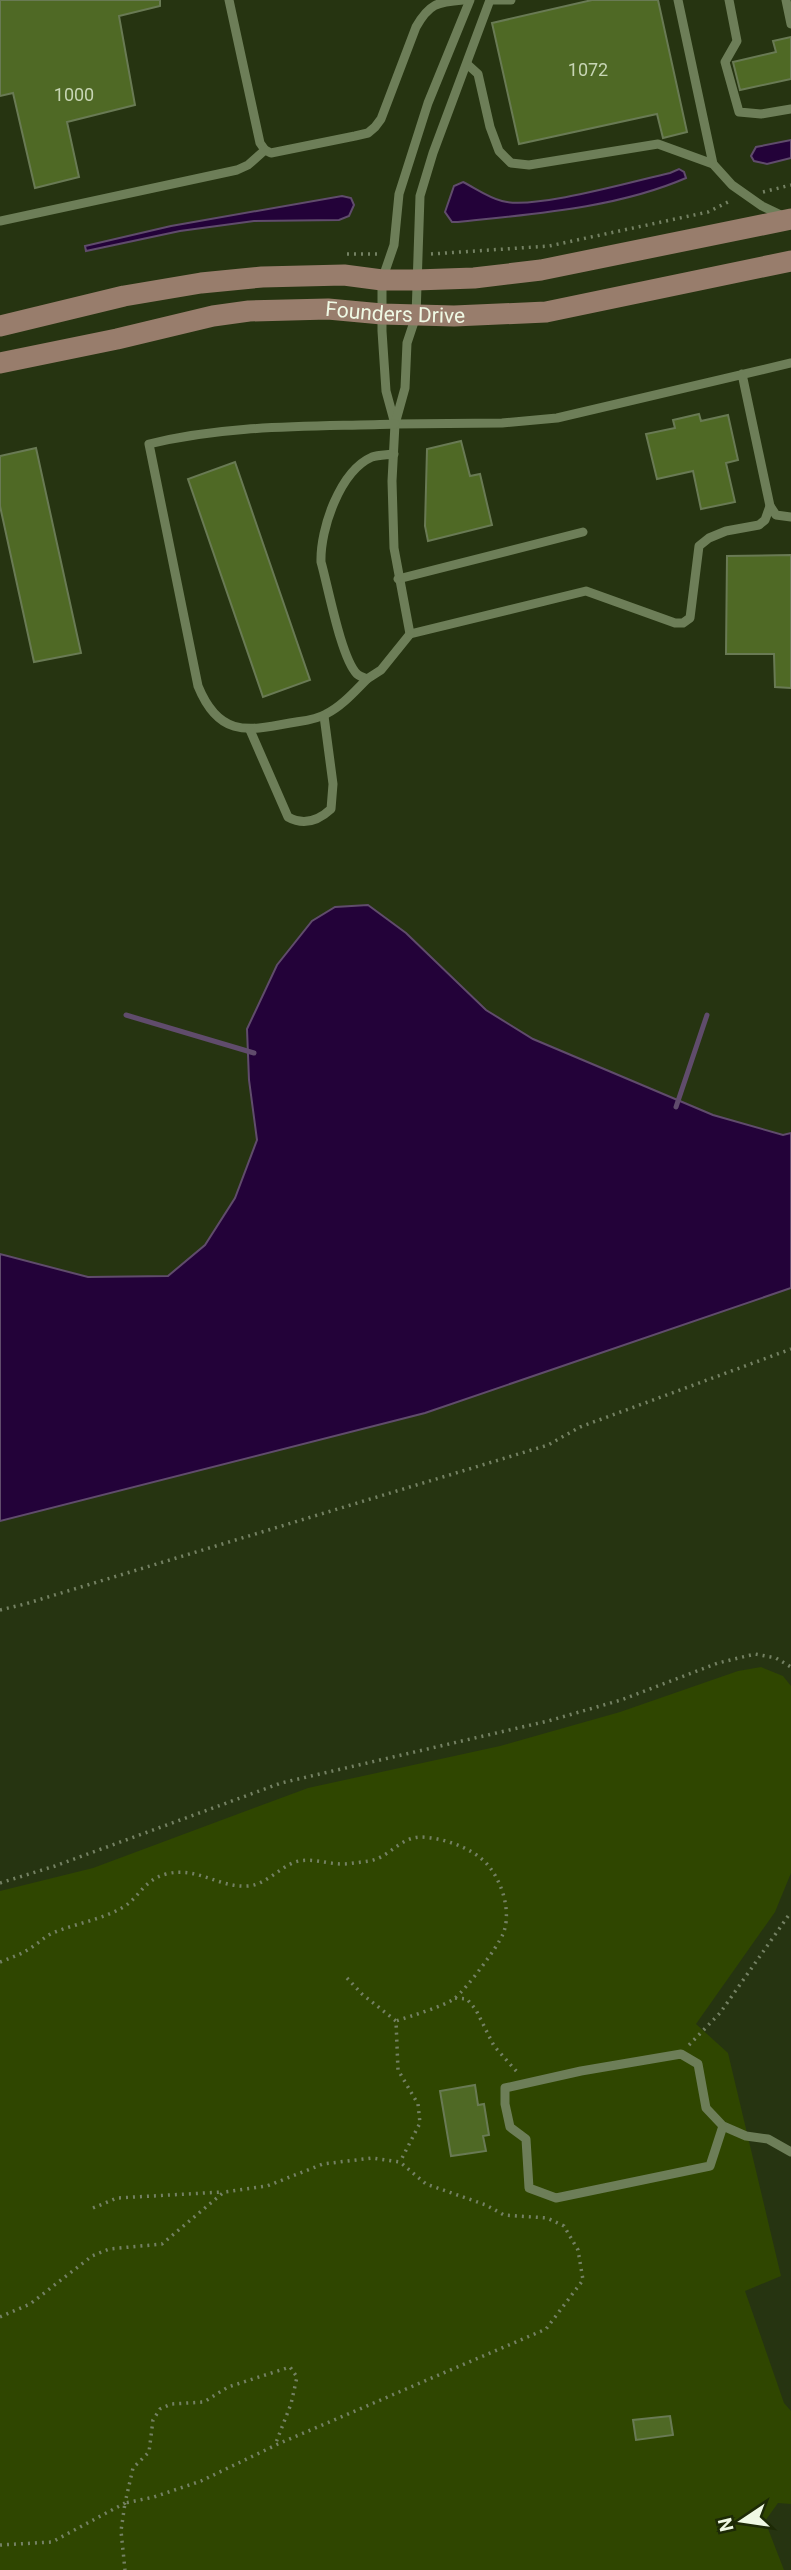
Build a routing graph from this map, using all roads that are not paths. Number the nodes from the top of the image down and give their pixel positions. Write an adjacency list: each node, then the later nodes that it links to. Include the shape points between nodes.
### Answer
1 (229, 0): 12 (lane)
2 (463, 0): 12 (lane, via 433,4 424,13 381,119 368,133 271,153)
3 (470, 0): 17 (lane, via 428,103 402,184 394,245)
4 (491, 0): 5 (lane); 10 (lane)
5 (511, 0)
6 (678, 0): 13 (lane)
7 (729, 0): 11 (lane, via 737,41 726,62 739,112)
8 (786, 0): 9 (lane)
9 (791, 24)
10 (467, 64): 13 (lane, via 478,74 499,151 511,163 529,165 658,144); 18 (lane, via 420,196)
11 (791, 109)
12 (265, 150): 15 (lane, via 237,170)
13 (713, 164): 14 (lane, via 732,185)
14 (790, 219): 18 (main road, Founders Drive, via 541,270)
15 (0, 221)
16 (791, 261): 20 (main road, Founders Drive, via 546,312)
17 (382, 279): 18 (main road, Founders Drive); 19 (lane); 21 (main road, Founders Drive, via 344,275 201,283)
18 (416, 280): 20 (lane)
19 (382, 314): 20 (main road, Founders Drive); 22 (main road, Founders Drive, via 306,309 225,314); 25 (lane, via 386,391)
20 (416, 316): 25 (lane, via 407,343 405,388)
21 (0, 326)
22 (0, 363)
23 (791, 363): 24 (lane)
24 (742, 374): 25 (lane, via 557,418); 27 (lane)
25 (396, 424): 26 (lane); 34 (lane, via 279,426 149,444 198,686 206,706 218,718)
26 (394, 454): 30 (lane, via 392,513); 32 (lane, via 373,457 355,468 327,521 321,552 349,659 358,675)
27 (770, 506): 28 (lane, via 776,515); 31 (lane, via 759,525 726,531 699,547 693,608 683,623 662,620 586,591)
28 (791, 517)
29 (583, 532): 30 (lane)
30 (398, 579): 31 (lane)
31 (410, 634): 32 (lane, via 381,670)
32 (367, 679): 33 (lane)
33 (324, 716): 34 (lane); 34 (lane, via 333,783 331,809 321,818 298,823 288,817)
34 (250, 730)
35 (723, 2126): 35 (lane, via 706,2108 698,2064 681,2054 505,2088 509,2127 526,2139 529,2188 556,2199 710,2166); 36 (lane)
36 (791, 2151)

